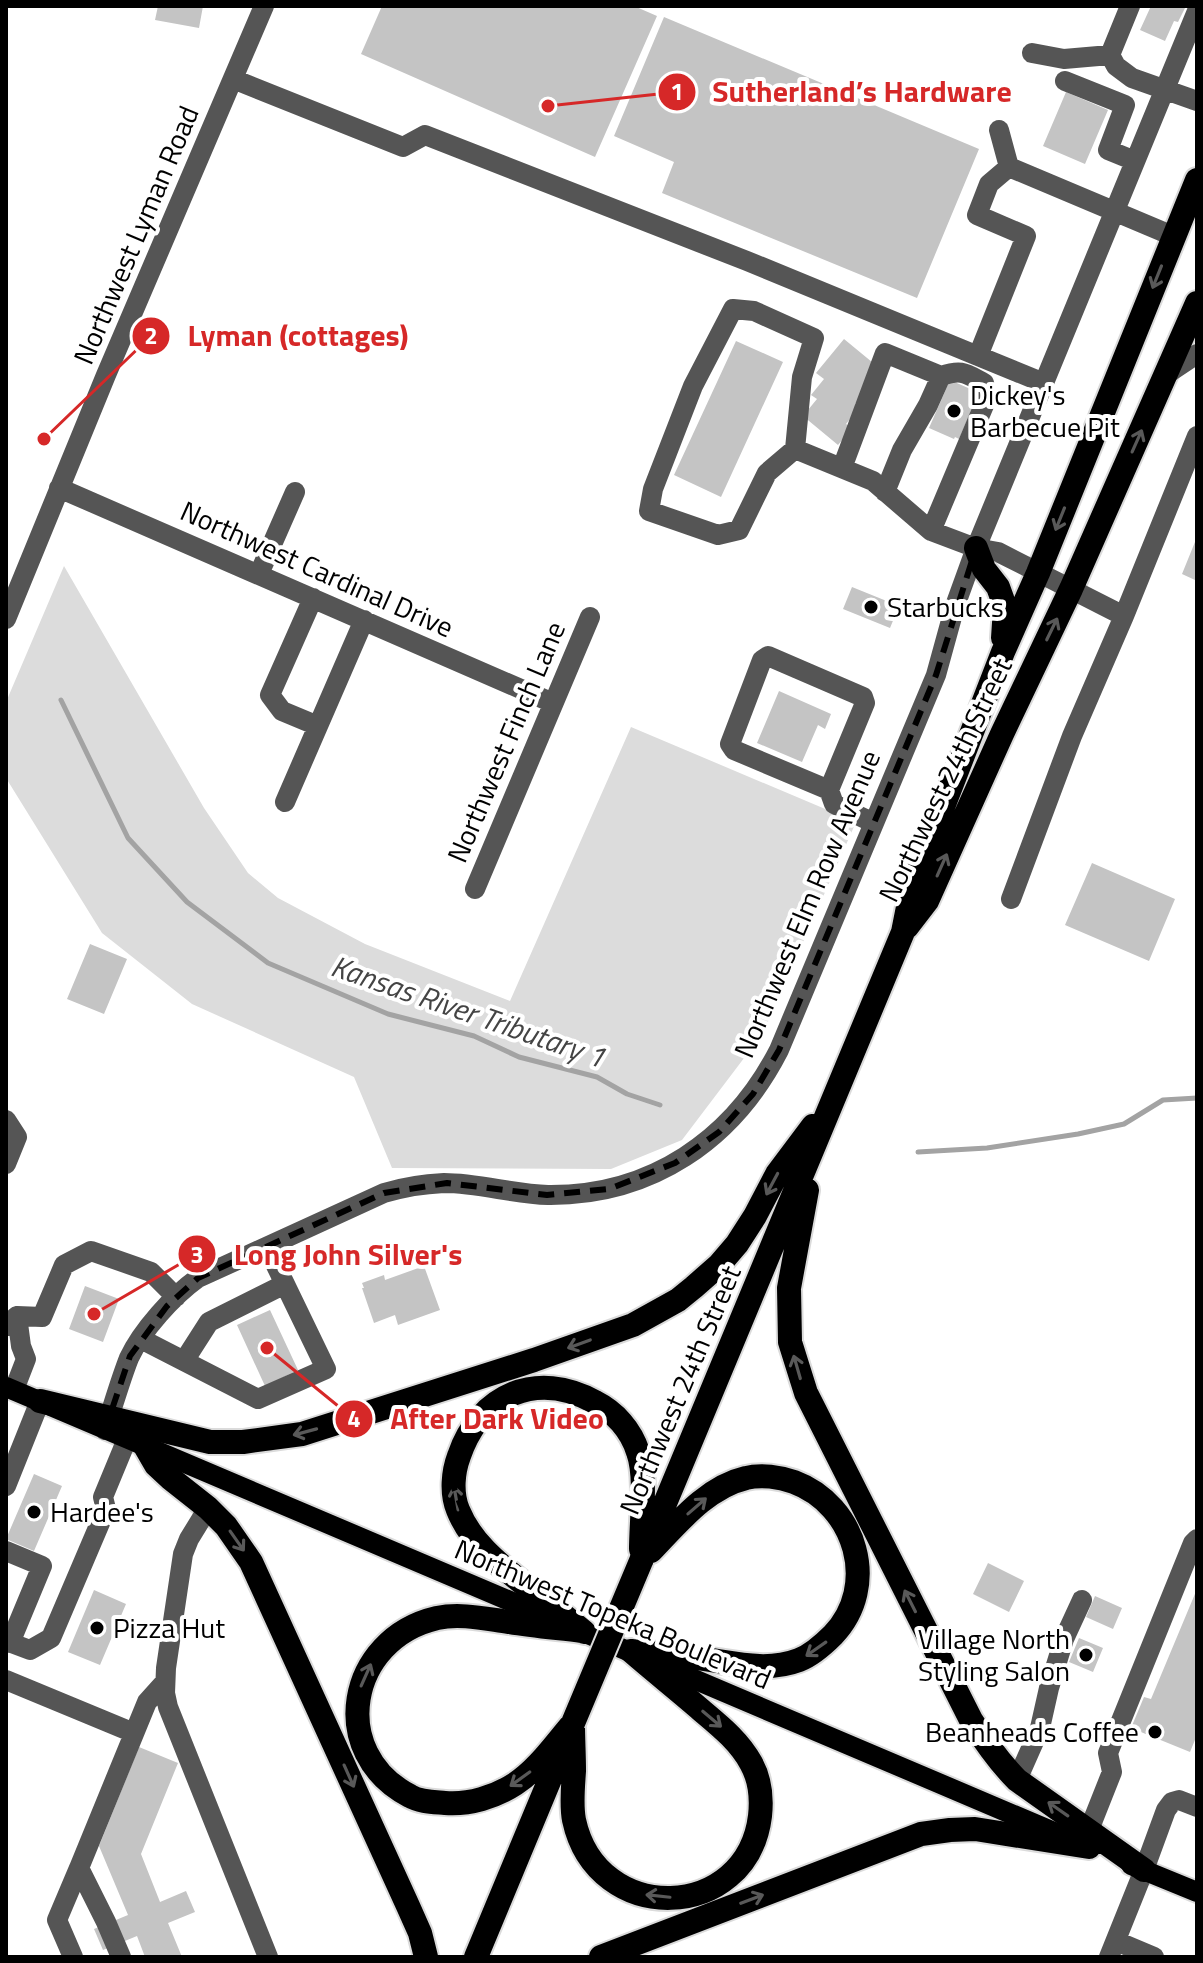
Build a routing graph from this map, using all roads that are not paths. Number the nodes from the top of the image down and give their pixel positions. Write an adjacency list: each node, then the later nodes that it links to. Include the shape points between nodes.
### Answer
1 (264, 6): 6 (street, Northwest Lyman Road)
2 (1130, 6): 5 (street)
3 (1197, 11): 8 (street, Northwest Elm Row Avenue)
4 (1032, 53): 5 (street, via 1064,59)
5 (1110, 55): 8 (street, via 1132,78)
6 (233, 79): 17 (street, via 403,147 425,135); 26 (street, Northwest Lyman Road)
7 (1065, 81): 11 (street, via 1125,105 1108,150)
8 (1164, 89): 9 (street); 11 (street, Northwest Elm Row Avenue)
9 (1197, 101)
10 (999, 130): 12 (street)
11 (1135, 161): 14 (street, Northwest Elm Row Avenue)
12 (1009, 167): 14 (street); 19 (street, via 989,184 977,215 1026,236)
13 (1197, 180): 15 (highway, Northwest 24th Street)
14 (1114, 211): 15 (street); 22 (street, Northwest Elm Row Avenue)
15 (1173, 236): 31 (highway, Northwest 24th Street, one-way to 31)
16 (1197, 303): 21 (highway, Northwest 24th Street)
17 (944, 343): 19 (street); 20 (street)
18 (1197, 354): 21 (street)
19 (978, 356): 22 (street)
20 (936, 374): 25 (street, via 885,353); 28 (street, via 928,405); 29 (street, via 964,372 984,383 987,398)
21 (1167, 374): 33 (highway, Northwest 24th Street, one-way to 21)
22 (1044, 383): 30 (street, Northwest Elm Row Avenue)
23 (1197, 436): 35 (street)
24 (795, 449): 24 (street, via 767,473 739,530 718,535 649,511 693,386 733,309 754,311 814,338 802,377); 25 (street)
25 (842, 468): 28 (street)
26 (59, 488): 32 (street, Northwest Cardinal Drive); 37 (street, Northwest Lyman Road)
27 (295, 492): 32 (street)
28 (885, 492): 29 (street)
29 (931, 531): 30 (street)
30 (976, 548): 31 (street, via 998,552); 39 (highway, via 1005,608); 44 (street, Northwest Elm Row Avenue, via 936,675)
31 (1038, 573): 33 (street); 39 (highway, Northwest 24th Street)
32 (259, 574): 34 (street, Northwest Cardinal Drive)
33 (1071, 589): 35 (street); 47 (highway, Northwest 24th Street, one-way to 33, via 927,901)
34 (313, 598): 38 (street, Northwest Cardinal Drive); 41 (street, via 270,695 282,711)
35 (1124, 616): 46 (street)
36 (590, 617): 40 (street, Northwest Finch Lane)
37 (6, 619)
38 (364, 620): 40 (street, Northwest Cardinal Drive); 41 (street)
39 (1003, 652): 47 (highway, Northwest 24th Street, via 912,887)
40 (553, 703): 45 (street, Northwest Finch Lane)
41 (318, 726): 43 (street)
42 (829, 790): 42 (street, via 730,744 768,656 863,697); 44 (street, via 834,804)
43 (285, 802)
44 (874, 823): 52 (street, Northwest Elm Row Avenue, via 769,1069 732,1119 691,1154 643,1179 578,1194 447,1183 400,1188)
45 (475, 889)
46 (1011, 899)
47 (903, 932): 48 (highway, Northwest 24th Street)
48 (834, 1098): 50 (highway, Northwest 24th Street); 60 (highway, one-way to 60, via 719,1265 678,1300 633,1325 283,1438 210,1442)
49 (6, 1120): 51 (street, via 17,1137)
50 (816, 1140): 66 (highway, Northwest 24th Street); 75 (highway, one-way to 50, via 971,1720 797,1369 790,1342 789,1288)
51 (6, 1164)
52 (267, 1247): 53 (street); 54 (street, Northwest Elm Row Avenue, via 198,1278)
53 (285, 1284): 57 (street, via 209,1322); 57 (street, via 326,1369 258,1399)
54 (176, 1297): 55 (street, via 151,1272 91,1251 64,1265 42,1317); 56 (street, Northwest Elm Row Avenue)
55 (11, 1321): 58 (street, via 26,1359)
56 (141, 1339): 57 (street); 60 (street, Northwest Elm Row Avenue)
57 (184, 1361)
58 (10, 1388): 59 (main road)
59 (40, 1401): 60 (highway); 62 (street)
60 (107, 1424): 61 (main road, Northwest Topeka Boulevard)
61 (136, 1442): 63 (highway); 68 (main road, Northwest Topeka Boulevard); 69 (street, via 103,1497 106,1509 51,1638 30,1650)
62 (6, 1486)
63 (208, 1508): 72 (street, via 183,1554); 85 (highway, one-way to 85, via 257,1574 420,1933)
64 (1197, 1539): 77 (street, via 1108,1753 1112,1772)
65 (6, 1551): 69 (street, via 42,1566)
66 (641, 1561): 68 (highway, one-way to 66, via 485,1553 457,1509 456,1463 482,1415 509,1395 538,1387 572,1391 606,1407 627,1429 639,1453); 70 (highway, one-way to 70, via 711,1494 747,1477 765,1477 801,1485 827,1502 847,1527 859,1569 857,1590 841,1627 798,1660 761,1667); 73 (highway, Northwest 24th Street, bridge)
67 (1082, 1600): 75 (street)
68 (584, 1632): 70 (main road, Northwest Topeka Boulevard); 73 (highway, one-way to 68, via 532,1770 505,1789 474,1801 429,1802 392,1785 370,1760 361,1740 358,1697 382,1648 406,1630 437,1618 469,1616)
69 (8, 1642)
70 (631, 1651): 73 (highway, one-way to 73, via 730,1735 753,1765 760,1785 758,1832 726,1879 687,1897 650,1897 629,1891 590,1860 573,1818); 77 (main road, Northwest Topeka Boulevard)
71 (6, 1680): 74 (street)
72 (165, 1682): 74 (street, via 147,1702); 84 (street, via 168,1707)
73 (573, 1723): 86 (highway, Northwest 24th Street)
74 (134, 1733): 78 (street)
75 (1017, 1780): 77 (highway, one-way to 75)
76 (1197, 1807): 79 (street, via 1172,1802)
77 (1089, 1839): 79 (highway); 87 (highway, one-way to 77, via 921,1834 975,1829)
78 (79, 1868): 82 (street, via 57,1920); 83 (street)
79 (1144, 1870): 80 (main road); 81 (street)
80 (1197, 1892)
81 (1113, 1949): 88 (street)
82 (73, 1957)
83 (121, 1957)
84 (268, 1957)
85 (426, 1957)
86 (476, 1957)
87 (601, 1957)
88 (1154, 1957)

